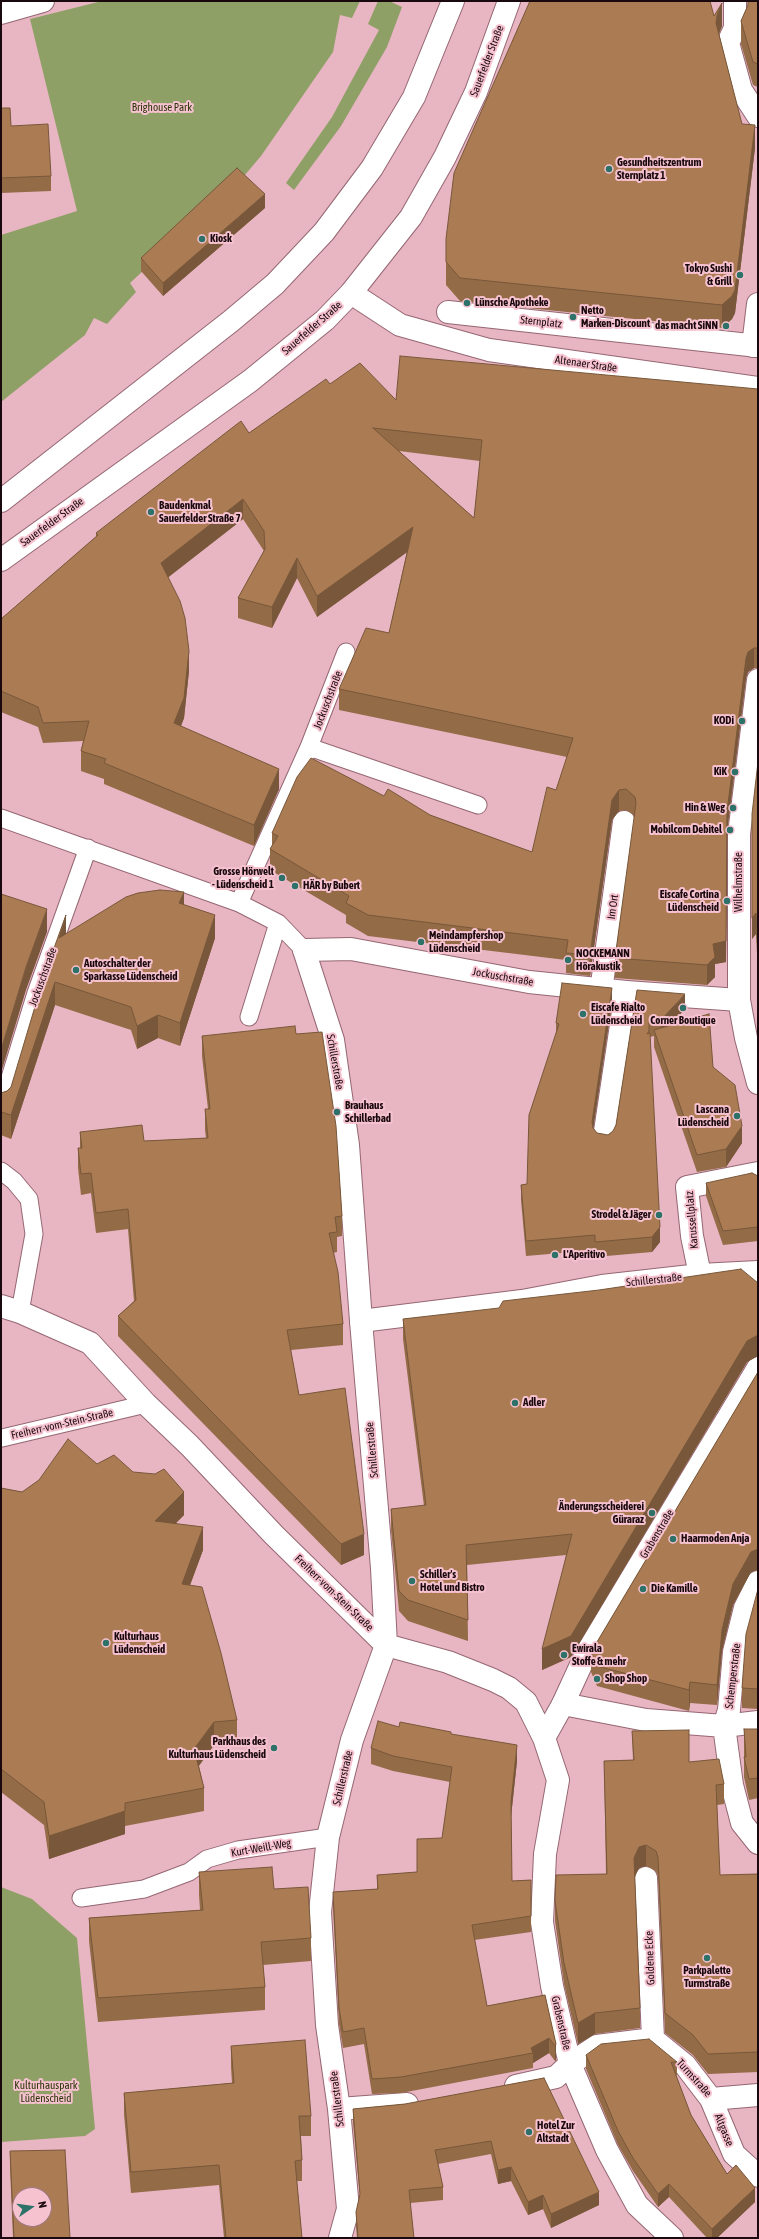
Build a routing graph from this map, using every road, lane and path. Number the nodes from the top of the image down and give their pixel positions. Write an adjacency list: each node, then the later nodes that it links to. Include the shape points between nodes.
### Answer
1 (43, 1): 5 (street)
2 (454, 1): 14 (street, via 414,97 372,168 324,232 275,284 231,321)
3 (509, 1): 7 (street, Sauerfelder Straße, via 476,92 445,157 411,217)
4 (735, 1): 6 (street, via 736,28 728,43 740,90)
5 (1, 13)
6 (758, 116)
7 (351, 293): 11 (street, Altenaer Straße, via 400,325); 15 (street, Sauerfelder Straße, via 325,320 250,381)
8 (758, 304): 12 (street, Sternplatz)
9 (402, 306): 11 (street)
10 (448, 312): 12 (street, Sternplatz)
11 (416, 330): 13 (street, Altenaer Straße, via 489,350)
12 (756, 346)
13 (758, 388)
14 (1, 500)
15 (1, 560)
16 (346, 652): 18 (lane, Jockuschstraße)
17 (758, 680): 28 (street, Wilhelmstraße, via 739,834)
18 (309, 747): 19 (lane); 23 (lane, Jockuschstraße)
19 (478, 805)
20 (1, 818): 22 (lane)
21 (624, 822): 26 (street, Im Ort)
22 (88, 848): 23 (lane); 31 (lane, Jockuschstraße, via 36,993)
23 (239, 903): 24 (lane)
24 (278, 923): 25 (lane); 29 (lane)
25 (304, 950): 26 (street, Jockuschstraße, via 351,950 521,981); 38 (street, Schillerstraße, via 333,1040 348,1145)
26 (601, 991): 27 (street, Jockuschstraße)
27 (626, 992): 28 (street, Jockuschstraße); 32 (street)
28 (739, 1000): 30 (street, Wilhelmstraße)
29 (248, 1017)
30 (758, 1083)
31 (1, 1107)
32 (604, 1138)
33 (1, 1171): 37 (lane, via 14,1181 29,1199 34,1234)
34 (758, 1173): 36 (street, Karussellplatz, via 687,1187 692,1236)
35 (758, 1272): 36 (street, Schillerstraße)
36 (700, 1275): 38 (street, Schillerstraße, via 602,1286 522,1301)
37 (11, 1309): 40 (street, Freiherr-vom-Stein-Straße, via 90,1343)
38 (361, 1321): 43 (street, Schillerstraße)
39 (758, 1368): 44 (street, Grabenstraße, via 586,1654)
40 (146, 1404): 41 (lane, Freiherr-vom-Stein-Straße); 43 (street, Freiherr-vom-Stein-Straße)
41 (2, 1438)
42 (758, 1582): 46 (street, Schemperstraße, via 745,1608 736,1644 729,1710)
43 (386, 1645): 47 (street, Freiherr-vom-Stein-Straße, via 448,1662 509,1688 526,1702); 49 (street, Schillerstraße, via 352,1740)
44 (564, 1704): 46 (street, via 646,1720); 47 (street)
45 (758, 1722): 46 (street)
46 (724, 1726): 50 (street, via 732,1785 742,1823)
47 (544, 1738): 48 (street, Freiherr-vom-Stein-Straße)
48 (558, 1780): 54 (street, Grabenstraße, via 546,1854 542,1922 552,1986)
49 (328, 1837): 52 (lane, Kurt-Weill-Weg, via 238,1850 207,1859 189,1872 144,1889); 59 (street, Schillerstraße, via 320,1912 327,2025)
50 (758, 1843)
51 (646, 1878): 53 (street, Goldene Ecke)
52 (81, 1898)
53 (653, 2039): 54 (street, via 598,2046); 57 (street, Turmstraße, via 685,2065)
54 (570, 2064): 55 (street, via 556,2077); 62 (street, Grabenstraße, via 607,2150 637,2205)
55 (496, 2089)
56 (758, 2095): 57 (street, Turmstraße)
57 (711, 2099): 60 (street, Altgasse, via 734,2154)
58 (424, 2101): 59 (street)
59 (339, 2109): 61 (street, Schillerstraße, via 348,2209)
60 (758, 2176)
61 (340, 2238)
62 (672, 2238)

